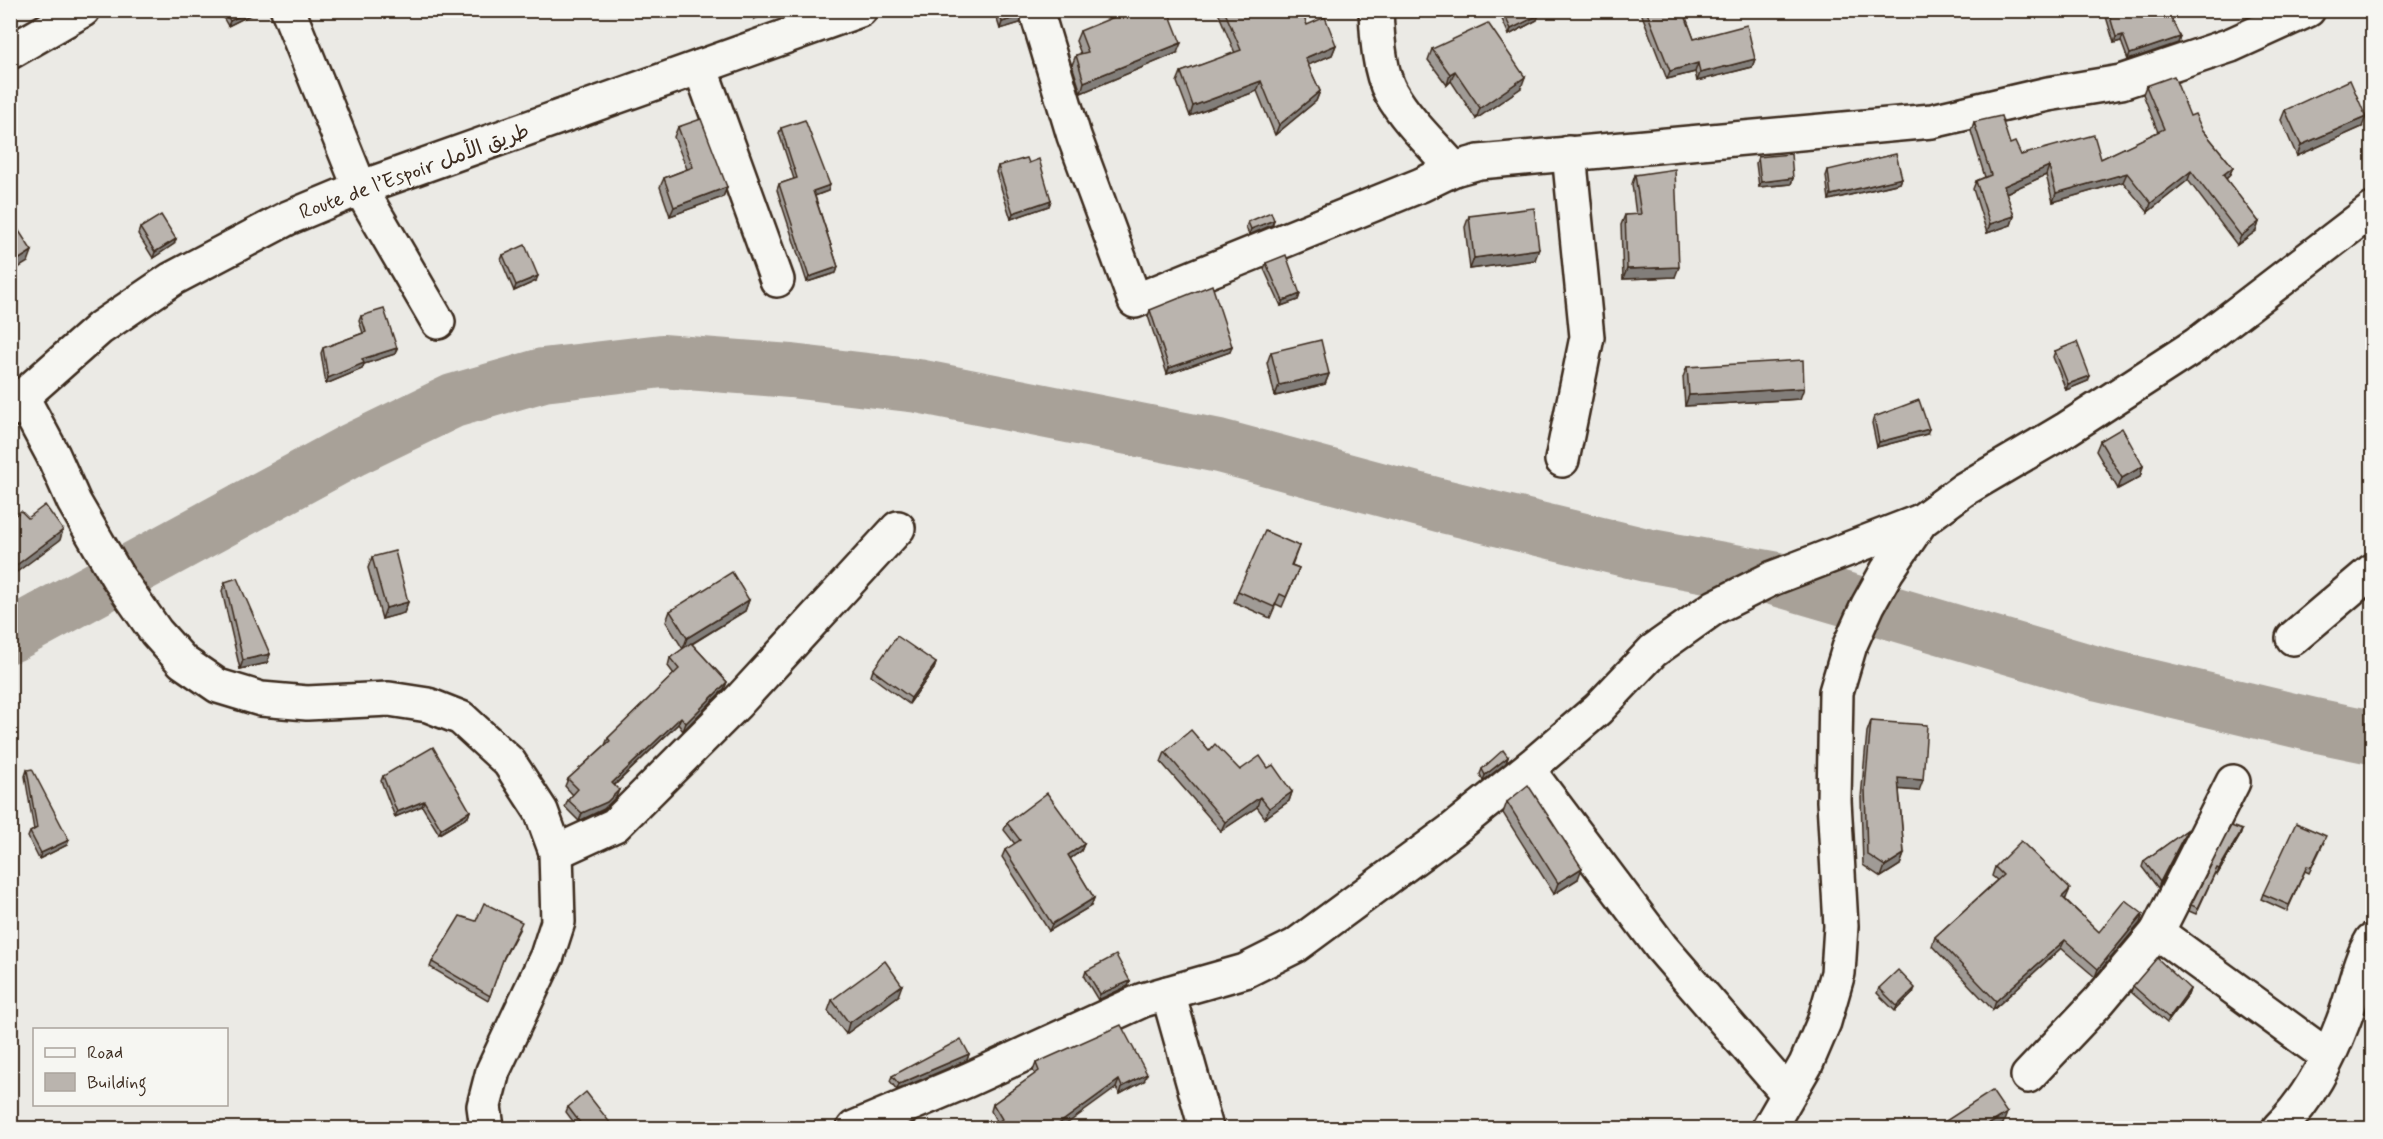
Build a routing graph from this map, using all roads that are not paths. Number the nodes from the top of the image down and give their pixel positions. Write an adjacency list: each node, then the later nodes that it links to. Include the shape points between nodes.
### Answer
1 (83, 10): 7 (main road)
2 (288, 10): 11 (main road)
3 (860, 10): 8 (main road, Route de l’Espoir طريق الأمل)
4 (1036, 10): 10 (main road, via 1074,136 1136,301)
5 (1376, 10): 10 (main road, via 1377,46 1390,92)
6 (2308, 10): 9 (main road, via 2231,45 2121,82 2048,94 1932,121)
7 (10, 52)
8 (700, 67): 11 (main road, Route de l’Espoir طريق الأمل); 13 (main road)
9 (1569, 153): 10 (main road, via 1479,162); 16 (main road, via 1587,337)
10 (1454, 169)
11 (360, 188): 14 (main road); 15 (main road, Route de l’Espoir طريق الأمل, via 288,218 172,279 100,328)
12 (2373, 210): 17 (main road, via 2196,345 1963,490)
13 (777, 280)
14 (438, 322)
15 (16, 404): 23 (main road, via 53,454 74,502 117,576 156,632 183,662 218,686 261,699 307,703 389,699 428,705 461,718 509,762 542,811)
16 (1562, 460)
17 (1922, 521): 21 (main road, via 1773,578 1715,607 1653,651 1598,709); 29 (main road, via 1868,605 1850,645 1836,692 1834,801 1841,926 1838,973 1824,1022)
18 (897, 528): 23 (main road, via 737,703 615,825)
19 (2373, 571): 20 (main road)
20 (2293, 638)
21 (1528, 770): 26 (main road, via 1295,946 1245,971); 29 (main road, via 1661,947)
22 (2233, 782): 24 (main road)
23 (555, 852): 31 (main road, via 558,922 547,956 493,1071)
24 (2157, 932): 27 (main road); 28 (main road)
25 (2373, 940): 27 (main road, via 2365,952 2343,1022)
26 (1168, 993): 30 (main road, via 1143,1000 968,1080); 33 (main road)
27 (2327, 1056): 35 (main road, via 2309,1094)
28 (2028, 1076)
29 (1788, 1094): 34 (main road)
30 (907, 1119): 32 (main road)
31 (479, 1121)
32 (854, 1128)
33 (1206, 1128)
34 (1768, 1128)
35 (2279, 1128)

